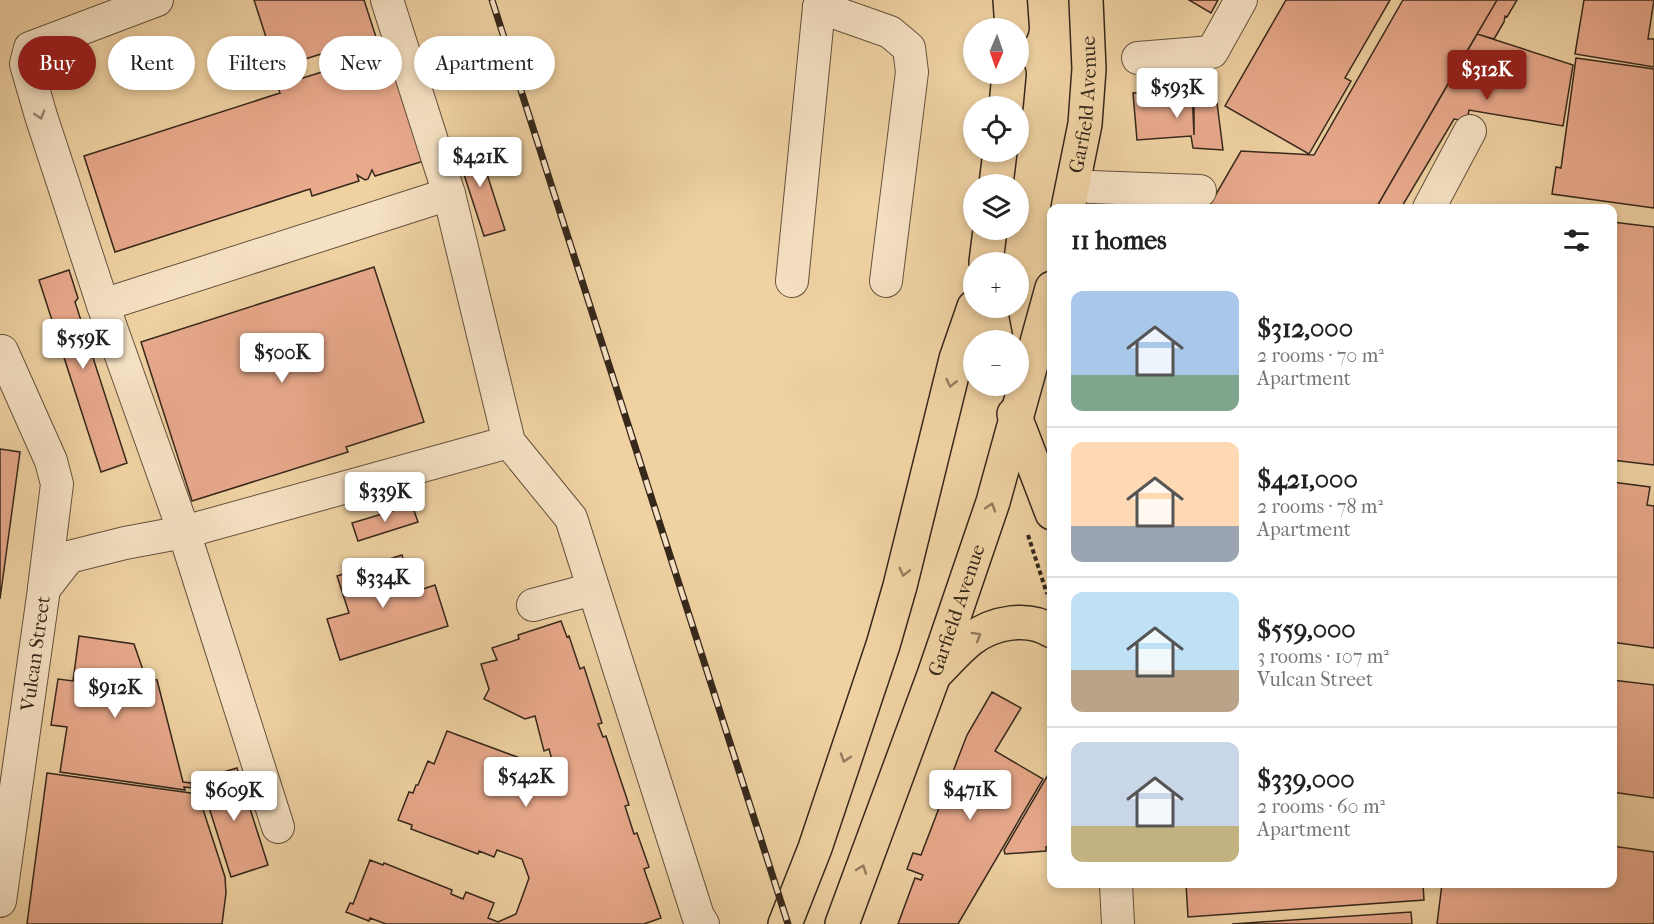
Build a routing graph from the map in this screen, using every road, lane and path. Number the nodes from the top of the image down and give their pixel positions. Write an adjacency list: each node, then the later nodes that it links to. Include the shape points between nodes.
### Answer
1 (157, 0): 16 (street, one-way to 16, via 30,48 26,64)
2 (387, 0): 11 (street)
3 (1010, 0): 7 (main road)
4 (1086, 0): 12 (main road, Garfield Avenue, via 1089,69)
5 (1241, 0): 8 (street, via 1212,52)
6 (821, 3): 14 (street); 15 (street, via 890,32 909,48 912,72)
7 (1011, 18)
8 (1138, 58)
9 (1470, 131): 13 (street)
10 (1200, 191): 12 (street)
11 (449, 194): 16 (street); 22 (street)
12 (1084, 201)
13 (1431, 204)
14 (792, 280)
15 (886, 281)
16 (103, 305): 24 (street)
17 (1047, 306): 21 (main road, Garfield Avenue)
18 (970, 318): 35 (main road, one-way to 35, via 883,645 815,848)
19 (2, 351): 25 (street, via 51,461 57,484)
20 (1009, 396): 21 (main road)
21 (1016, 421): 23 (main road); 30 (main road, Garfield Avenue, one-way to 21)
22 (509, 442): 24 (street); 26 (street, via 571,518)
23 (1038, 520): 27 (path)
24 (184, 532): 25 (street, Vulcan Street, via 69,557); 31 (street)
25 (44, 589): 33 (street, Vulcan Street)
26 (593, 589): 28 (street); 34 (street)
27 (1047, 591)
28 (534, 605)
29 (1047, 628): 30 (main road, one-way to 29, via 972,638 1000,624 1022,622)
30 (934, 675): 36 (main road, Garfield Avenue, one-way to 30)
31 (279, 827)
32 (1116, 888): 37 (street)
33 (0, 901)
34 (703, 924)
35 (785, 924)
36 (842, 924)
37 (1118, 924)

